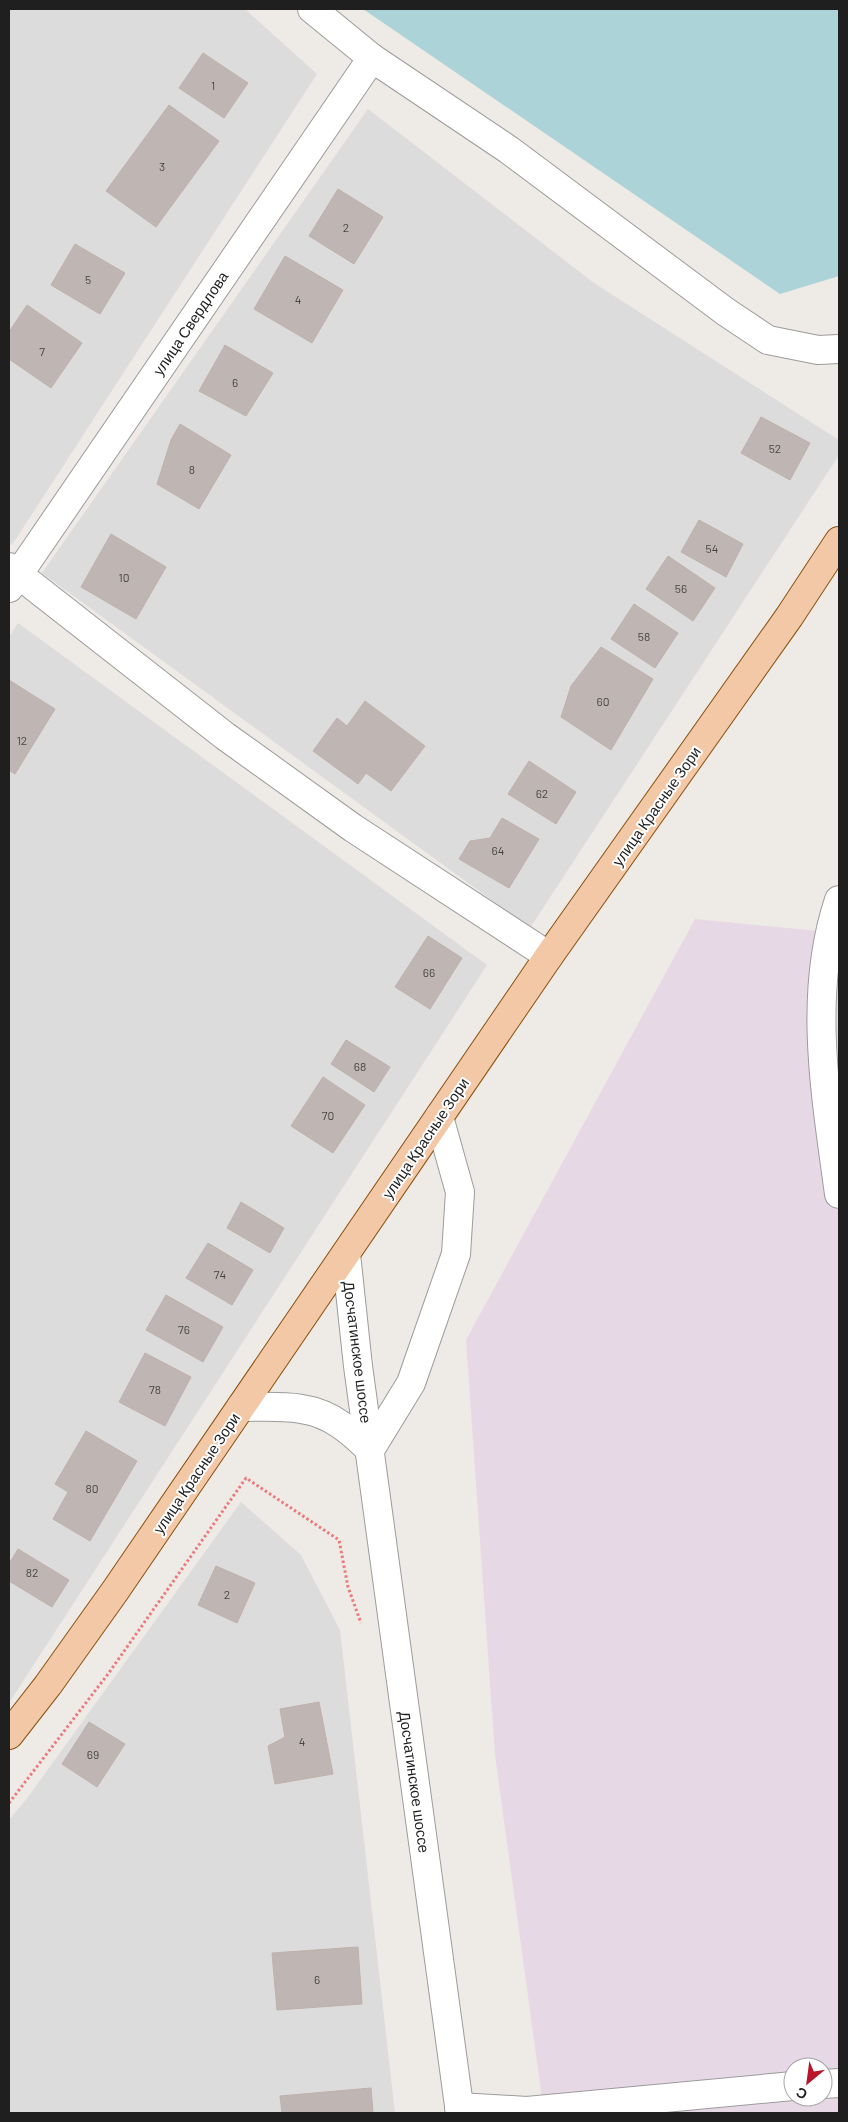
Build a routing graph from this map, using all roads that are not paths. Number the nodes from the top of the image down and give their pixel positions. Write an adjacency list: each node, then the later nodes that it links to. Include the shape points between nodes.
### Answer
1 (312, 9): 2 (street)
2 (372, 58): 3 (street, via 509,150 768,340 818,350); 5 (street, улица Свердлова)
3 (839, 349)
4 (839, 541): 7 (main road, улица Красные Зори)
5 (12, 577): 7 (street, via 353,828)
6 (839, 900): 9 (street, via 831,923 822,979 822,1048)
7 (549, 956): 8 (main road, улица Красные Зори)
8 (439, 1117): 10 (main road, улица Красные Зори); 12 (street, via 460,1192 456,1254 411,1383)
9 (839, 1194)
10 (346, 1254): 11 (main road, улица Красные Зори); 12 (street, Досчатинское шоссе)
11 (241, 1407): 12 (street, Досчатинское шоссе, via 296,1407 318,1412 341,1424); 13 (main road, улица Красные Зори, via 104,1607)
12 (370, 1450): 15 (street, Досчатинское шоссе)
13 (9, 1735)
14 (783, 2087): 15 (street, via 527,2111)
15 (459, 2110)

